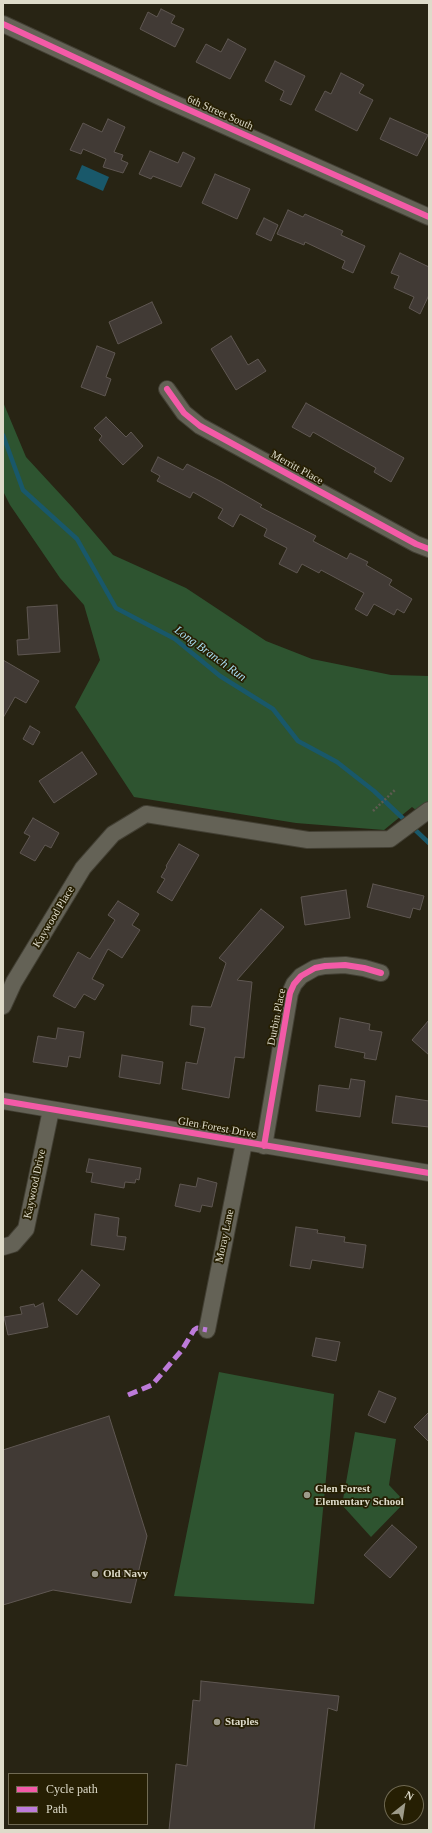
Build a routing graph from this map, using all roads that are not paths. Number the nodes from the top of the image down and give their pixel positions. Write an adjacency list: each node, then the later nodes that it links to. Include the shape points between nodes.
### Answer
1 (3, 24): 2 (street, 6th Street South)
2 (429, 217)
3 (167, 390): 4 (street, Merritt Place, via 184,413 200,426)
4 (429, 549)
5 (423, 815): 7 (street, Kaywood Place, via 390,839 308,840 146,814 113,834 83,868 14,982)
6 (381, 974): 11 (street, Durbin Place, via 345,965 325,966 301,976 294,984 290,993)
7 (3, 1006)
8 (3, 1101): 9 (street, Glen Forest Drive)
9 (51, 1110): 10 (street, Glen Forest Drive); 13 (street, Kaywood Drive, via 25,1242)
10 (244, 1143): 11 (street, Glen Forest Drive); 14 (street, Moray Lane)
11 (264, 1146): 12 (street, Glen Forest Drive)
12 (429, 1173)
13 (3, 1247)
14 (207, 1330)

